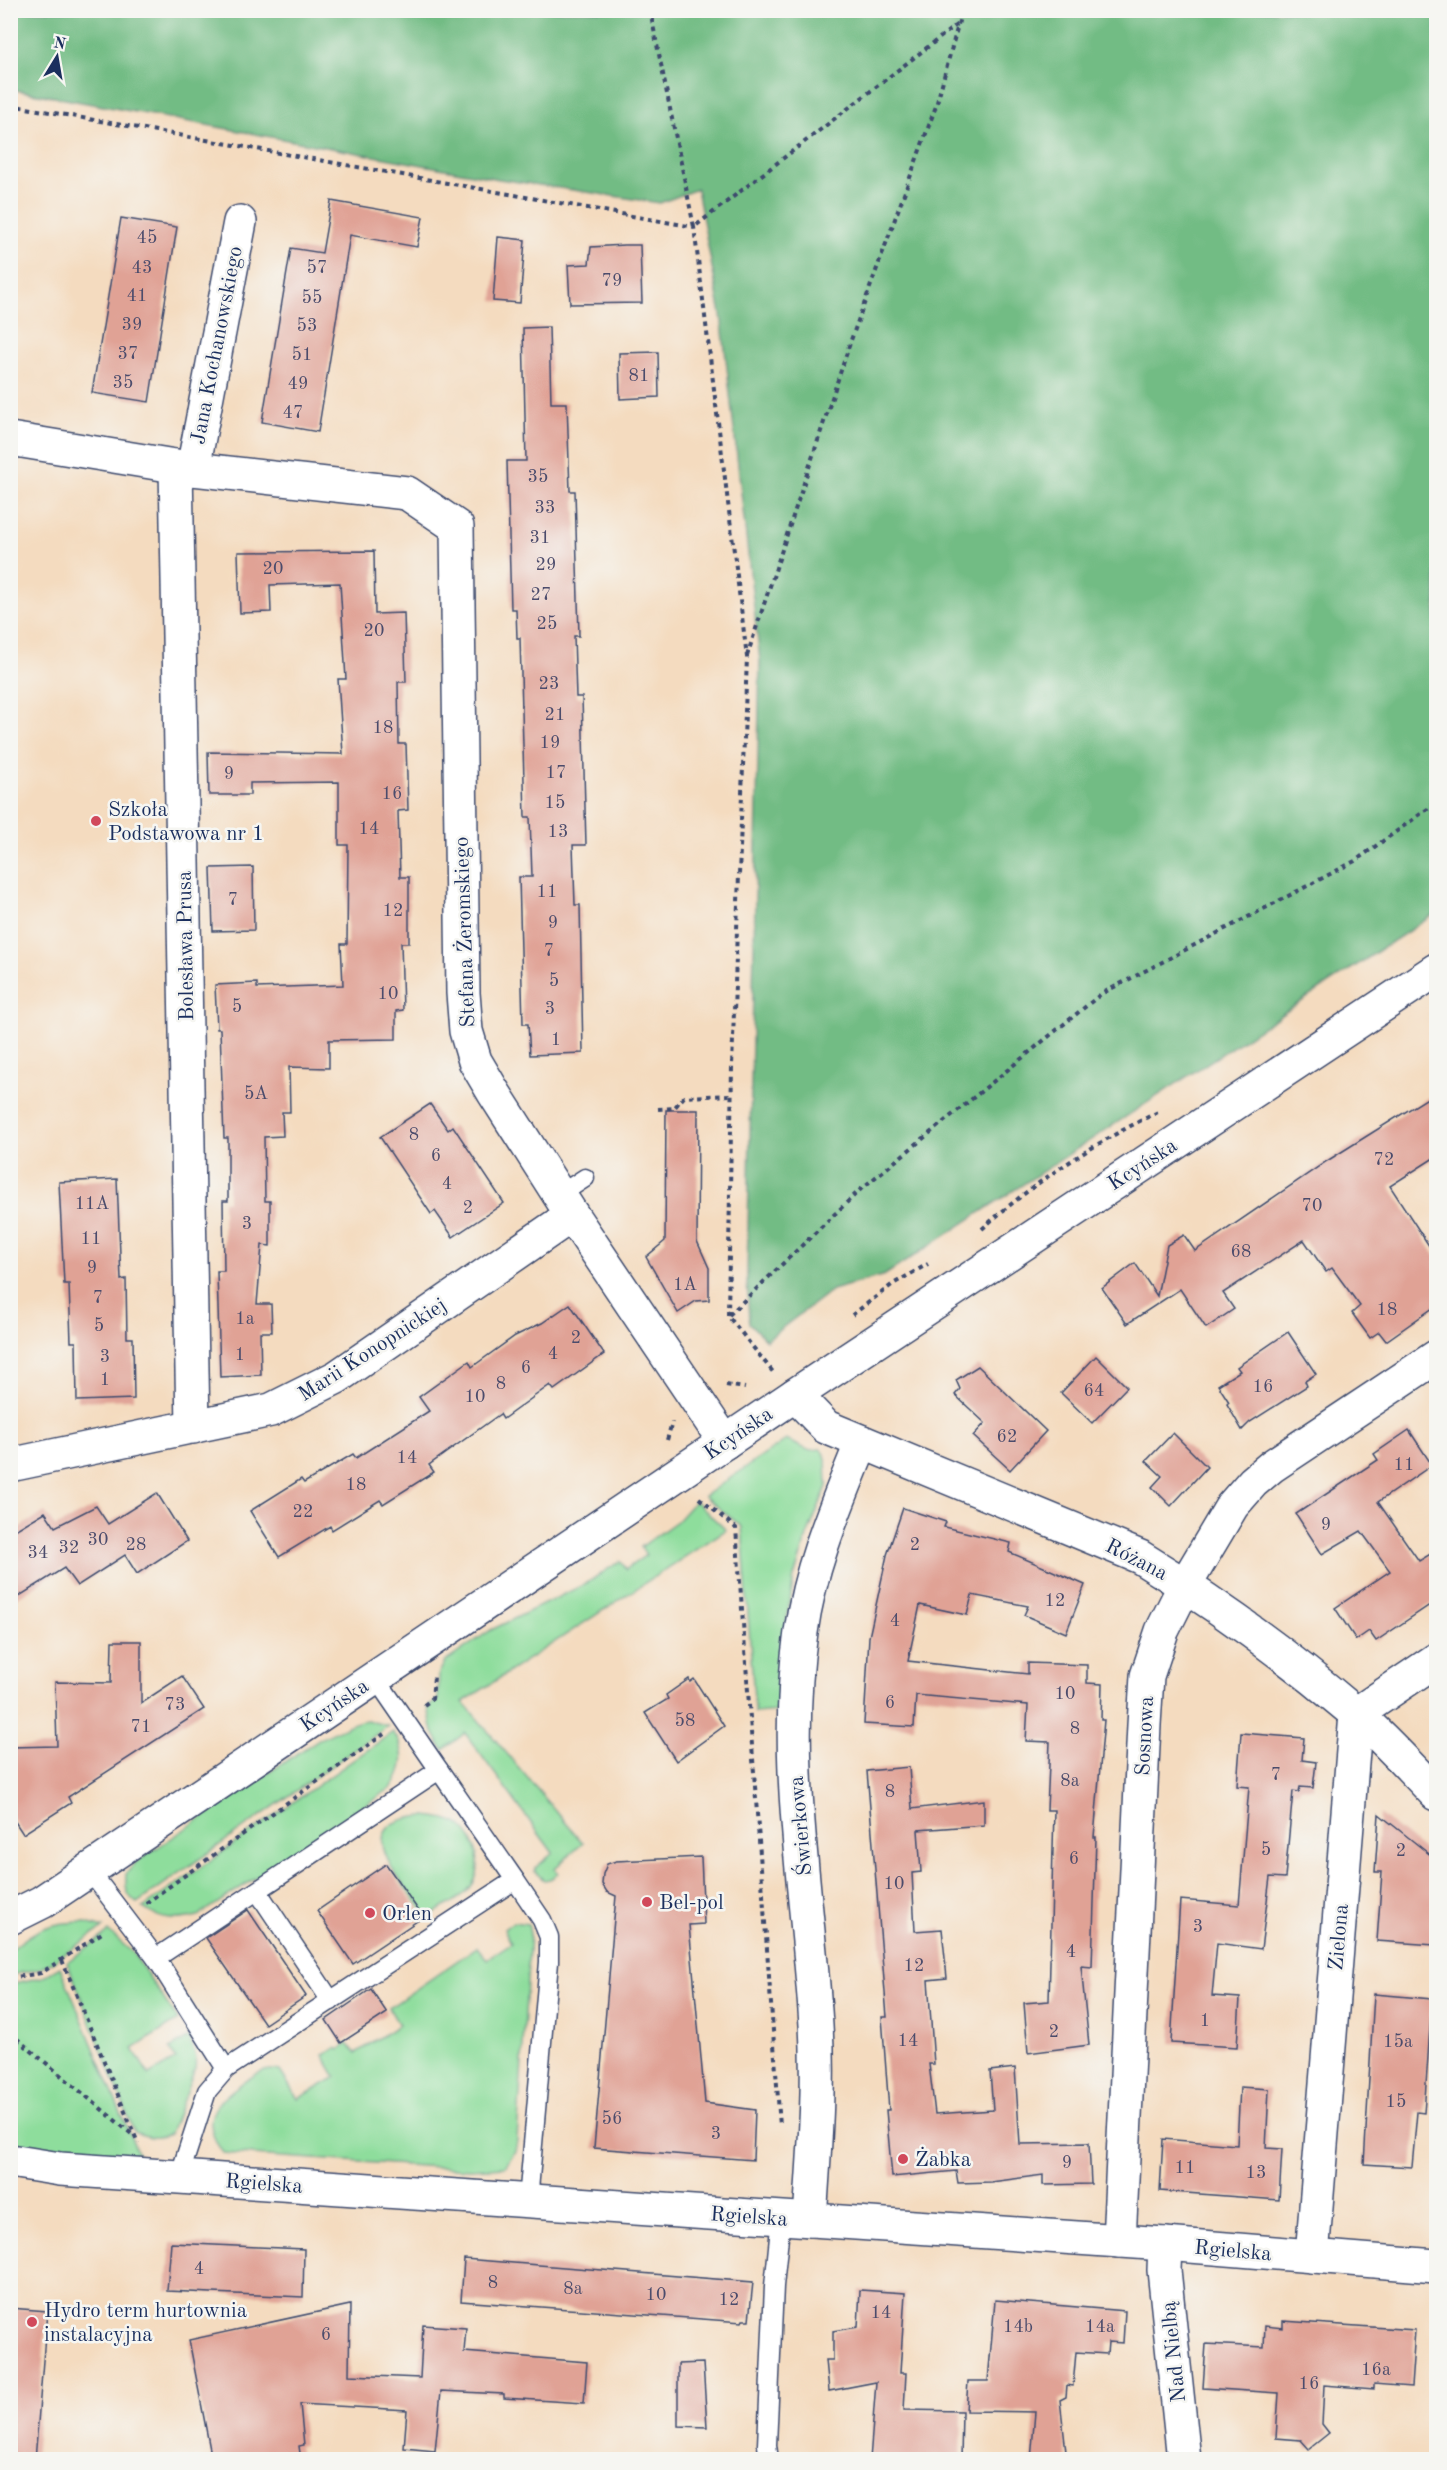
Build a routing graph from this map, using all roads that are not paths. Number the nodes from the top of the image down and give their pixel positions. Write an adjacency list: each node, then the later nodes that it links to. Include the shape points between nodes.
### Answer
1 (240, 222): 3 (street, Jana Kochanowskiego)
2 (10, 439): 3 (street, Jana Kochanowskiego)
3 (184, 467): 4 (street, Jana Kochanowskiego, via 407,493); 9 (street, Bolesława Prusa)
4 (457, 526): 6 (street, Stefana Żeromskiego, via 466,1031 475,1061)
5 (1437, 970): 8 (street, Kcyńska)
6 (572, 1196): 9 (street, Marii Konopnickiej, via 337,1377 271,1410); 10 (street, Stefana Żeromskiego)
7 (1437, 1357): 13 (street, Sosnowa, via 1253,1482 1232,1506)
8 (795, 1395): 10 (street, Kcyńska); 11 (street, Różana, via 826,1427)
9 (193, 1427): 12 (street, Marii Konopnickiej)
10 (725, 1442): 15 (street, Kcyńska)
11 (862, 1442): 13 (street, Różana, via 1140,1557); 33 (street, Świerkowa, via 816,1560 801,1631 794,1697 794,1752 818,2094)
12 (10, 1465)
13 (1185, 1585): 16 (street, Różana); 34 (street, Sosnowa, via 1162,1631 1148,1676)
14 (1437, 1660): 16 (street)
15 (375, 1677): 17 (lane); 19 (street, Kcyńska)
16 (1356, 1714): 18 (street, Różana); 36 (street, Zielona)
17 (439, 1770): 20 (lane); 21 (lane)
18 (1437, 1794)
19 (89, 1870): 22 (street, Kcyńska); 25 (lane)
20 (515, 1880): 26 (lane); 32 (lane, via 549,1937)
21 (258, 1892): 25 (lane); 26 (lane)
22 (42, 1902): 23 (street, Kcyńska); 24 (street, Kcyńska)
23 (10, 1918)
24 (10, 1931)
25 (156, 1958): 27 (lane)
26 (331, 2001): 27 (lane)
27 (226, 2069): 31 (lane, via 207,2091)
28 (10, 2161): 30 (street, Rgielska)
29 (10, 2169): 30 (street, Rgielska)
30 (60, 2169): 31 (street, Rgielska)
31 (179, 2177): 32 (street, Rgielska)
32 (528, 2201): 33 (street, Rgielska)
33 (796, 2219): 34 (street, Rgielska); 38 (lane, via 774,2297)
34 (1119, 2241): 35 (street, Rgielska)
35 (1165, 2244): 36 (street, Rgielska); 39 (street, Nad Nielbą, via 1164,2270)
36 (1312, 2256): 37 (street, Rgielska)
37 (1437, 2266)
38 (769, 2460)
39 (1184, 2460)

